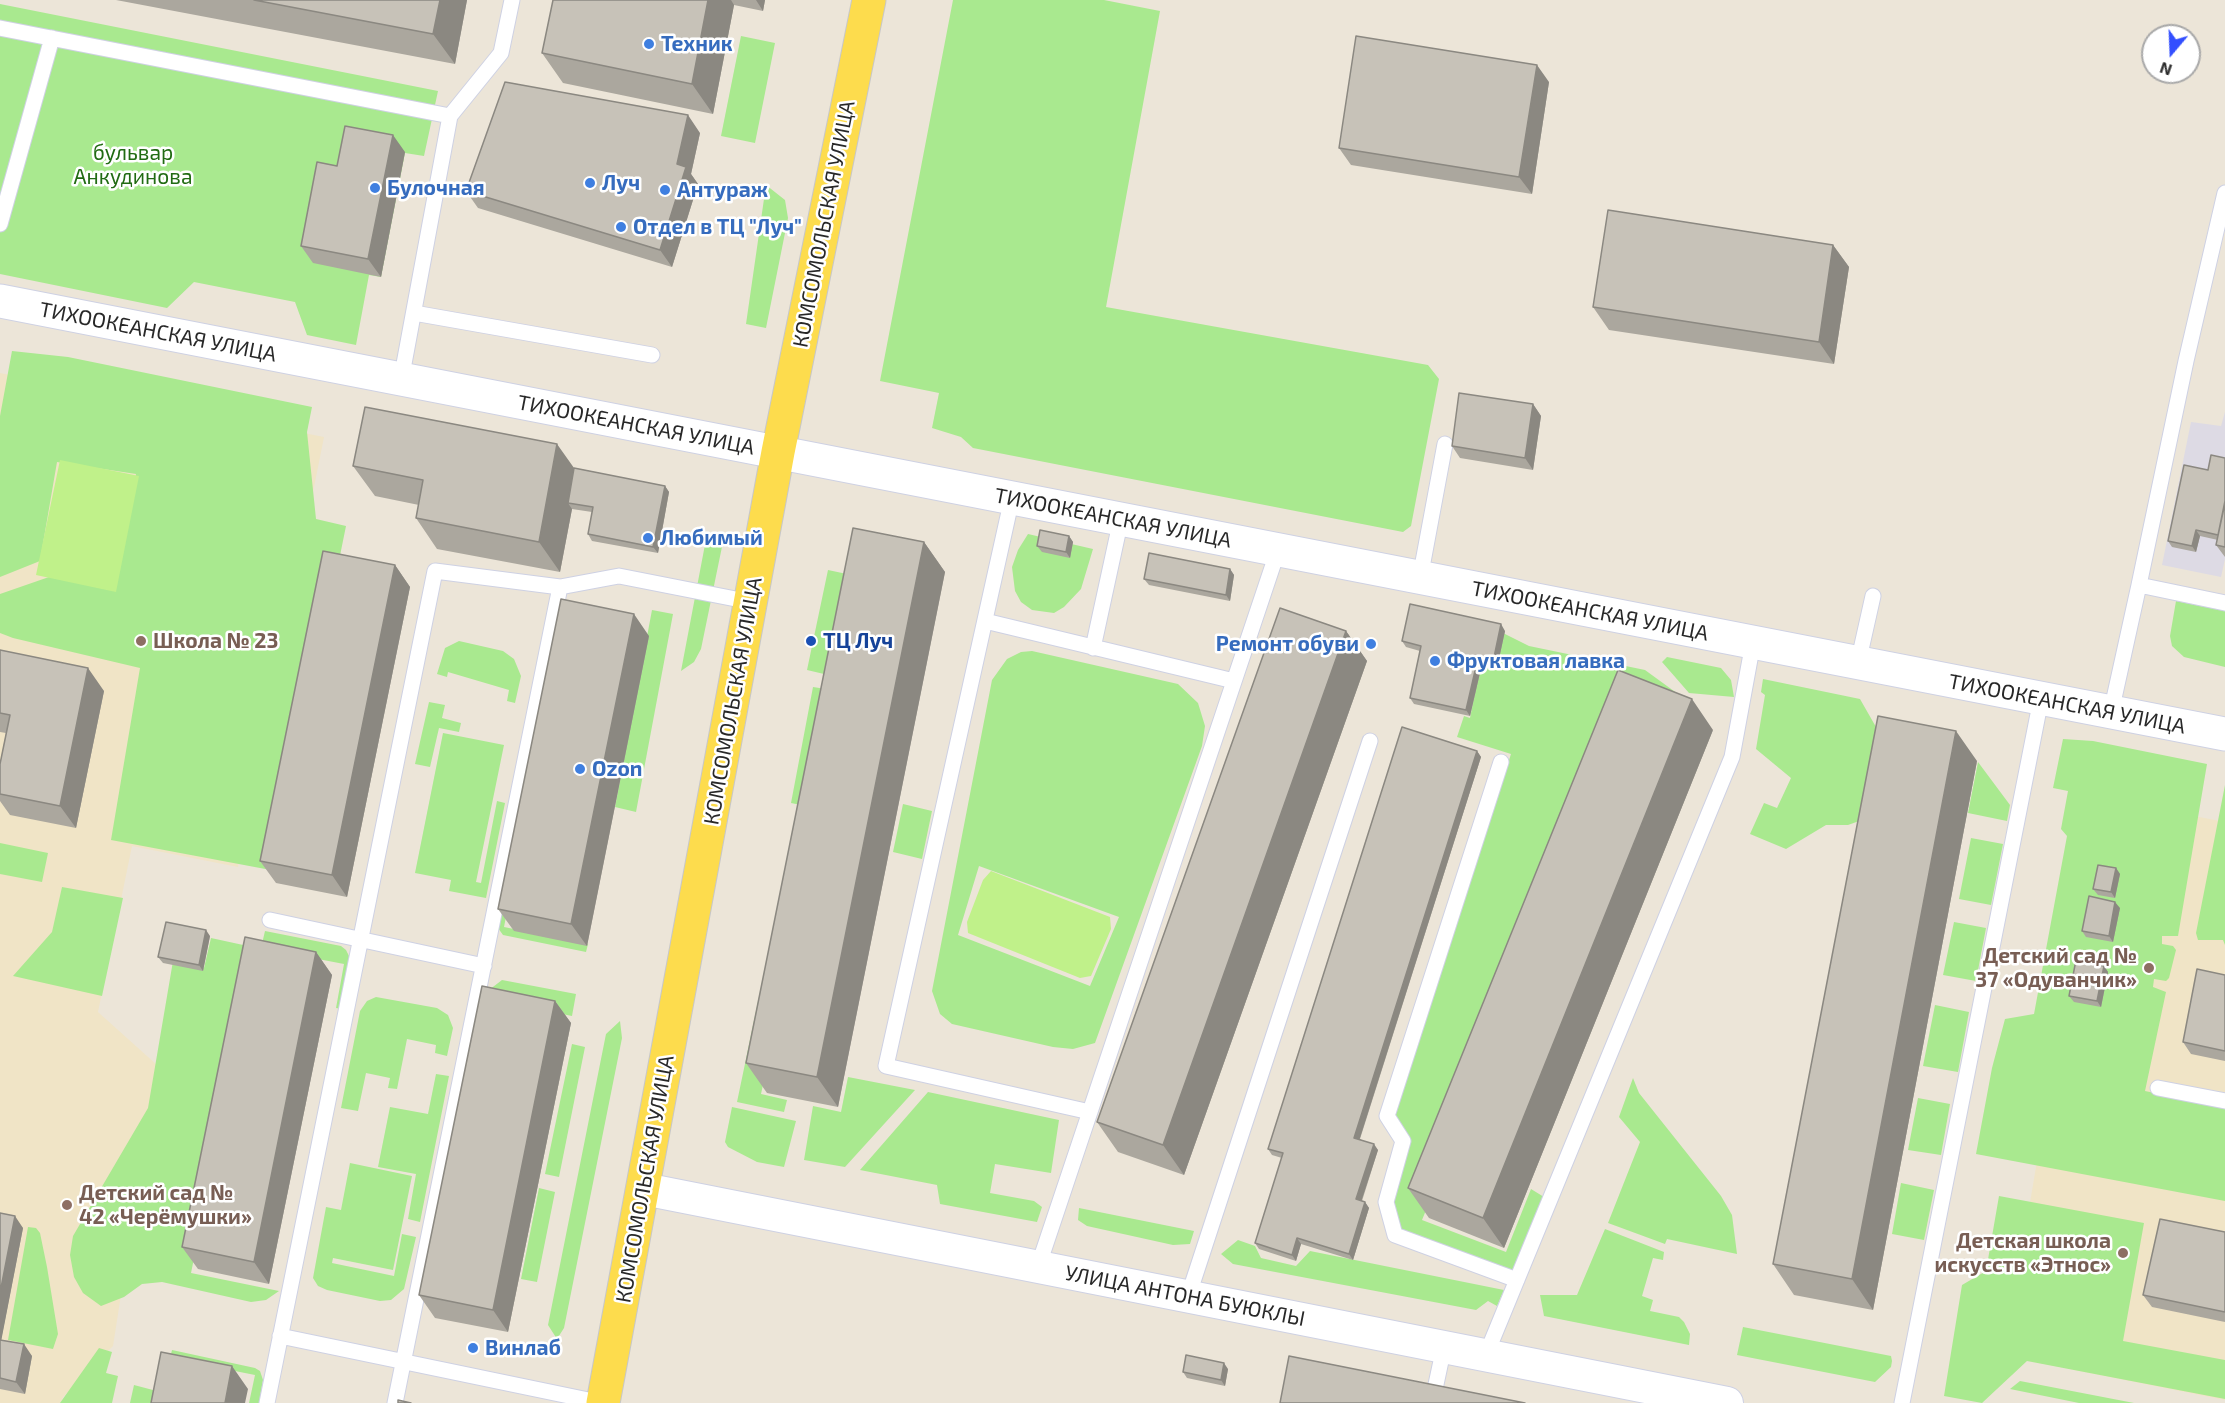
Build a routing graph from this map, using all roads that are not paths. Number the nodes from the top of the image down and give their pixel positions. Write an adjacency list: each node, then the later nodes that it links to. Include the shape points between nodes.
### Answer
1 (512, 0): 5 (lane, via 501,53)
2 (869, 0): 13 (main road, КОМСОМОЛЬСКАЯ УЛИЦА)
3 (0, 28): 4 (lane)
4 (52, 38): 5 (lane); 7 (lane)
5 (450, 116): 9 (lane)
6 (2225, 193): 18 (lane)
7 (0, 224)
8 (0, 301): 11 (street, ТИХООКЕАНСКАЯ УЛИЦА)
9 (414, 313): 10 (lane); 11 (lane)
10 (652, 355)
11 (401, 380): 13 (street, ТИХООКЕАНСКАЯ УЛИЦА)
12 (1445, 444): 17 (lane)
13 (778, 452): 14 (street, ТИХООКЕАНСКАЯ УЛИЦА); 21 (main road, КОМСОМОЛЬСКАЯ УЛИЦА)
14 (1012, 498): 15 (street, ТИХООКЕАНСКАЯ УЛИЦА); 23 (lane)
15 (1121, 519): 16 (street, ТИХООКЕАНСКАЯ УЛИЦА); 25 (lane)
16 (1278, 550): 17 (street, ТИХООКЕАНСКАЯ УЛИЦА); 27 (lane)
17 (1420, 578): 24 (street, ТИХООКЕАНСКАЯ УЛИЦА)
18 (2139, 585): 22 (lane); 29 (lane)
19 (560, 587): 21 (lane, via 619,576); 34 (lane, via 435,571); 35 (lane)
20 (1873, 596): 26 (lane)
21 (751, 602): 39 (main road, КОМСОМОЛЬСКАЯ УЛИЦА)
22 (2225, 603)
23 (984, 621): 25 (lane); 38 (lane, via 886,1066)
24 (1753, 643): 26 (street, ТИХООКЕАНСКАЯ УЛИЦА); 41 (lane, via 1732,758)
25 (1093, 648): 27 (lane)
26 (1858, 663): 28 (street, ТИХООКЕАНСКАЯ УЛИЦА)
27 (1234, 681): 38 (lane)
28 (2041, 699): 29 (street, ТИХООКЕАНСКАЯ УЛИЦА); 53 (lane)
29 (2111, 712): 30 (street, ТИХООКЕАНСКАЯ УЛИЦА)
30 (2225, 734)
31 (1370, 741): 42 (lane)
32 (1501, 762): 41 (lane, via 1387,1116 1403,1141 1386,1202 1395,1235)
33 (270, 920): 34 (lane)
34 (360, 940): 35 (lane); 43 (lane)
35 (484, 966): 46 (lane)
36 (2158, 1088): 37 (lane)
37 (2225, 1101)
38 (1090, 1112): 40 (lane)
39 (644, 1189): 40 (street, УЛИЦА АНТОНА БУЮКЛЫ); 50 (main road, КОМСОМОЛЬСКАЯ УЛИЦА)
40 (1038, 1267): 42 (street, УЛИЦА АНТОНА БУЮКЛЫ)
41 (1518, 1280): 45 (lane)
42 (1188, 1297): 44 (street, УЛИЦА АНТОНА БУЮКЛЫ)
43 (280, 1336): 46 (lane); 48 (lane)
44 (1444, 1347): 45 (street, УЛИЦА АНТОНА БУЮКЛЫ); 51 (lane)
45 (1486, 1355): 47 (street, УЛИЦА АНТОНА БУЮКЛЫ)
46 (404, 1362): 49 (lane); 50 (lane)
47 (1643, 1395): 52 (street, УЛИЦА АНТОНА БУЮКЛЫ)
48 (267, 1403)
49 (395, 1403)
50 (603, 1403)
51 (1432, 1403)
52 (1726, 1403)
53 (1902, 1403)

